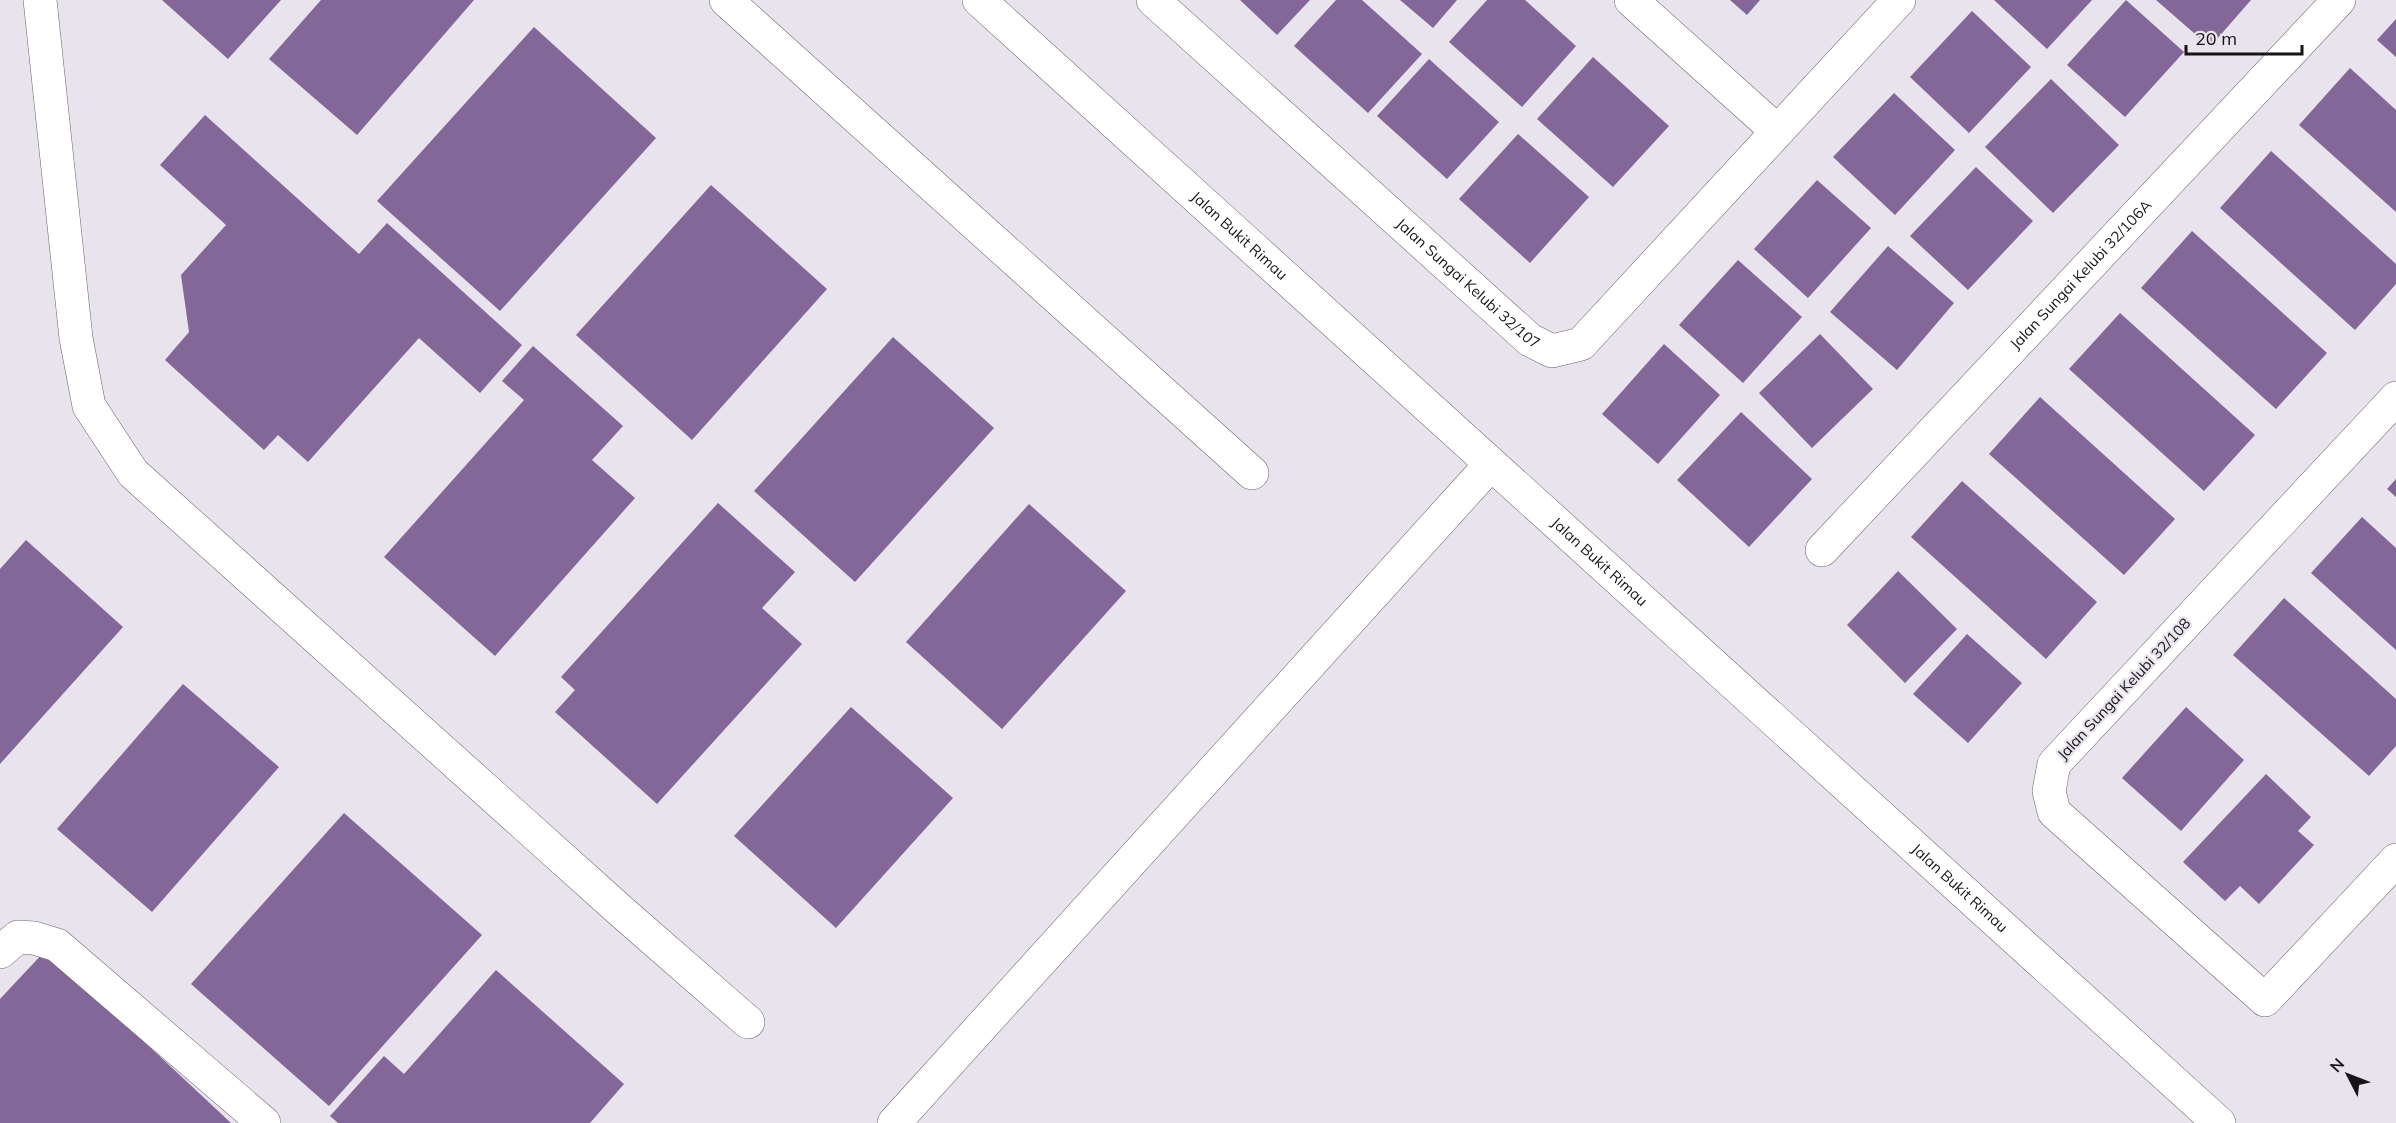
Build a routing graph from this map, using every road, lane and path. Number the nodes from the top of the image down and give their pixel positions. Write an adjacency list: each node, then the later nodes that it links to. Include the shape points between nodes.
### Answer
1 (40, 0): 15 (street, via 78,349 89,406 133,473)
2 (726, 0): 11 (street)
3 (979, 0): 10 (street, Jalan Bukit Rimau)
4 (1153, 0): 8 (street, Jalan Sungai Kelubi 32/107, via 1530,340 1552,351 1581,344)
5 (1631, 0): 8 (street)
6 (1899, 0): 8 (street, Jalan Sungai Kelubi 32/107)
7 (2339, 0): 12 (street, Jalan Sungai Kelubi 32/106A)
8 (1778, 131)
9 (2396, 398): 13 (street, Jalan Sungai Kelubi 32/108, via 2054,764 2049,791 2054,812 2265,1000)
10 (1491, 464): 17 (street); 18 (street, Jalan Bukit Rimau)
11 (1252, 473)
12 (1822, 550)
13 (2396, 860)
14 (0, 952): 16 (street, via 18,937 57,945)
15 (748, 1022)
16 (264, 1123)
17 (894, 1123)
18 (2219, 1123)

